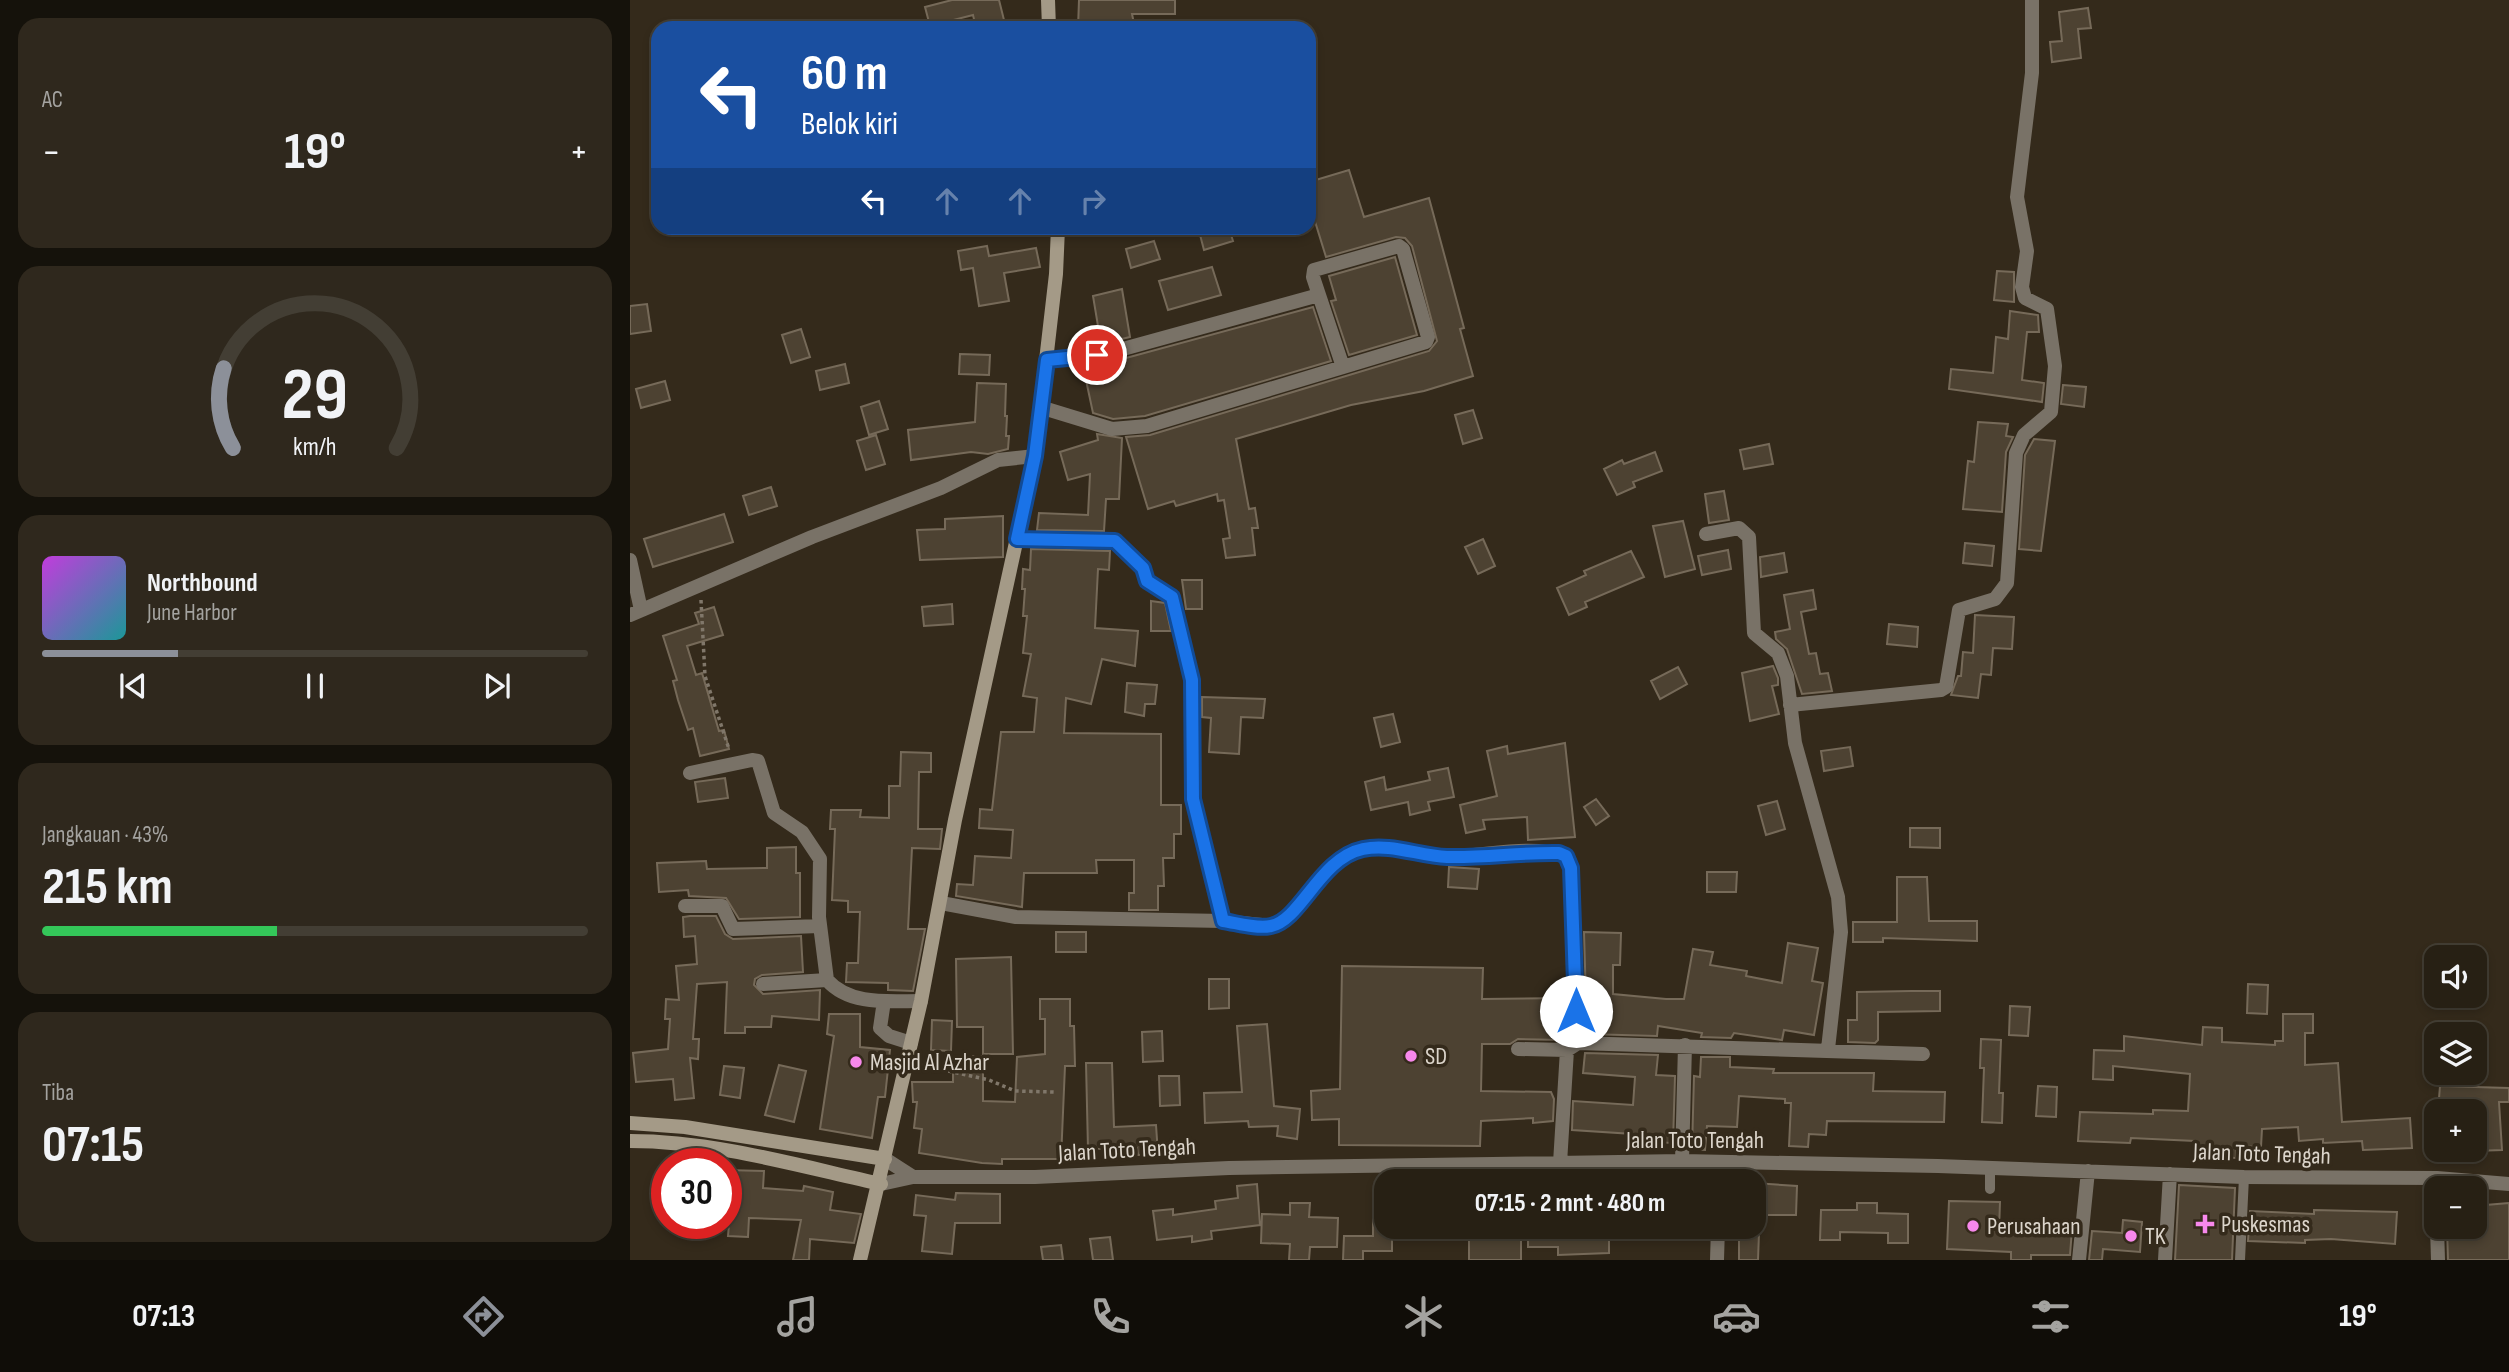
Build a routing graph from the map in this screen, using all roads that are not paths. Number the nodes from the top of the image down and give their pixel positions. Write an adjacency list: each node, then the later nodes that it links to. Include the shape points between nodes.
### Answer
1 (1048, 0): 3 (main road)
2 (2032, 0): 14 (street, via 2032,73 2017,197 2027,251 2022,293 2047,310 2054,366 2051,412 2024,435 2016,453 2007,583 1995,599 1959,610 1946,687 1941,690)
3 (1049, 21)
4 (1058, 235): 6 (main road)
5 (1319, 295): 6 (street, via 1112,352); 7 (street); 7 (street, via 1313,274 1318,267 1394,245 1403,249 1426,342)
6 (1047, 360): 8 (main road)
7 (1343, 367): 8 (street, via 1147,426 1112,429)
8 (1040, 407): 9 (main road)
9 (1035, 456): 11 (main road); 13 (street, via 999,460)
10 (1706, 534): 14 (street, via 1739,528 1749,537 1754,633 1778,653 1787,676)
11 (1017, 539): 16 (main road); 18 (street, via 1115,541 1143,568 1147,581 1172,597 1192,680 1193,799)
12 (630, 560): 13 (street)
13 (636, 613)
14 (1790, 705): 28 (street, via 1795,743 1838,897 1841,932)
15 (690, 773): 19 (street, via 758,761 774,813 802,832 816,850 822,870)
16 (941, 903): 18 (street, via 1016,917); 23 (main road)
17 (685, 906): 19 (street, via 722,906 733,929)
18 (1223, 921): 26 (street, via 1265,926 1280,922 1331,865 1362,849 1391,848 1449,857 1531,852 1566,856 1571,868)
19 (820, 926): 20 (street)
20 (827, 980): 21 (street); 22 (street, via 846,996)
21 (763, 984)
22 (884, 1001): 23 (street); 24 (street, via 880,1015 883,1032)
23 (922, 1001): 24 (main road)
24 (911, 1043): 32 (main road)
25 (1685, 1045): 26 (street); 28 (street); 33 (street)
26 (1573, 1046): 27 (street); 35 (street)
27 (1518, 1049)
28 (1828, 1049): 29 (street)
29 (1923, 1054)
30 (630, 1123): 32 (main road, via 685,1127)
31 (630, 1141): 43 (main road, via 723,1151)
32 (886, 1159): 40 (street); 43 (main road)
33 (1682, 1161): 34 (street, Jalan Toto Tengah); 35 (street, Jalan Toto Tengah)
34 (1722, 1162): 36 (street, Jalan Toto Tengah); 37 (street)
35 (1560, 1163): 40 (street, Jalan Toto Tengah)
36 (1990, 1167): 38 (street, Jalan Toto Tengah); 46 (lane)
37 (1722, 1169)
38 (2088, 1171): 39 (street, Jalan Toto Tengah); 51 (street)
39 (2169, 1174): 41 (street, Jalan Toto Tengah); 52 (street)
40 (914, 1177): 43 (street, Jalan Toto Tengah)
41 (2244, 1177): 42 (street, Jalan Toto Tengah); 53 (lane)
42 (2424, 1183)
43 (881, 1184): 49 (main road)
44 (2487, 1184): 45 (street, Jalan Toto Tengah)
45 (2509, 1184)
46 (1990, 1189)
47 (1718, 1239): 50 (street)
48 (2437, 1239): 54 (street)
49 (860, 1260)
50 (1717, 1260)
51 (2079, 1260)
52 (2165, 1260)
53 (2240, 1260)
54 (2438, 1260)

